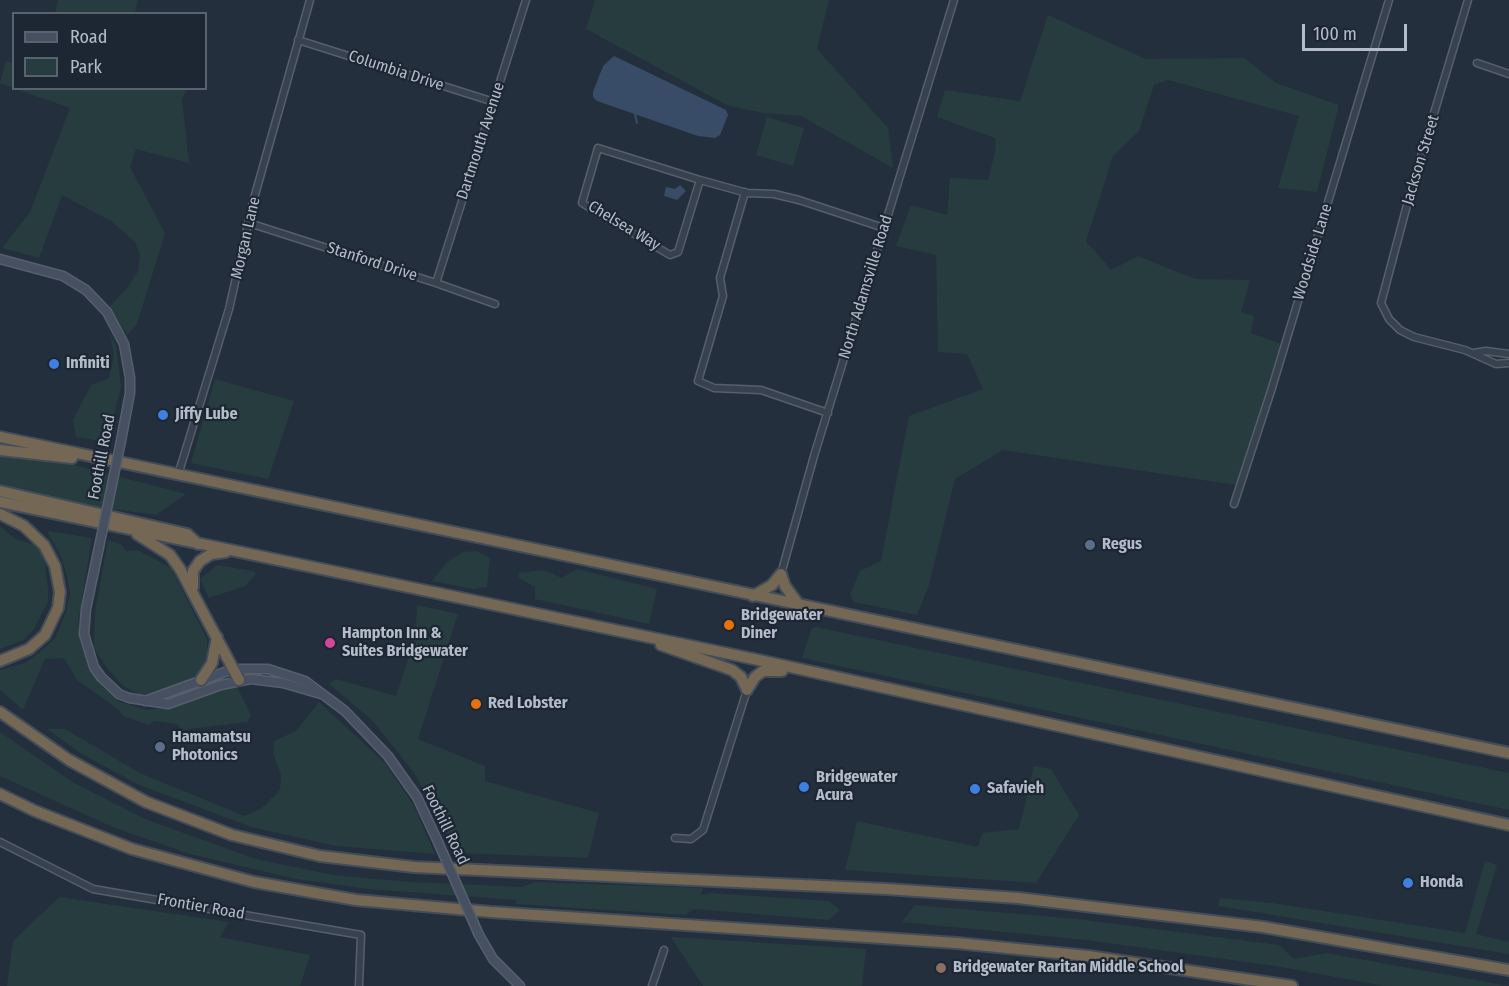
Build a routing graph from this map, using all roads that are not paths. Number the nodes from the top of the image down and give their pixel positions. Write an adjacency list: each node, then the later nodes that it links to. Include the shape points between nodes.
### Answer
1 (310, 0): 6 (street, Morgan Lane)
2 (526, 0): 9 (street, Dartmouth Avenue)
3 (954, 0): 13 (street, North Adamsville Road)
4 (1389, 0): 27 (street, Woodside Lane)
5 (1468, 0): 17 (street, Jackson Street, via 1381,303 1400,330)
6 (298, 40): 9 (street, Columbia Drive); 12 (street, Morgan Lane)
7 (1477, 63): 8 (street)
8 (1509, 74)
9 (494, 102): 15 (street, Dartmouth Avenue)
10 (700, 180): 10 (street, Chelsea Way, via 598,148 582,203 670,255 678,252); 11 (street, Chelsea Way)
11 (745, 192): 13 (street, Chelsea Way, via 799,200); 20 (street, via 720,278 723,296 698,381 714,388 761,390)
12 (249, 223): 15 (street, Stanford Drive); 24 (street, Morgan Lane, via 229,309)
13 (884, 228): 20 (street, North Adamsville Road)
14 (0, 259): 45 (street, Foothill Road, bridge, via 63,276 86,290 107,312 124,344 130,393 84,623 89,655 101,677 129,698)
15 (436, 283): 16 (street, Stanford Drive)
16 (495, 304)
17 (1472, 353): 18 (street); 19 (street, via 1496,364)
18 (1509, 354)
19 (1509, 363)
20 (828, 413): 32 (street, North Adamsville Road)
21 (0, 437): 23 (highway)
22 (0, 450): 23 (highway)
23 (93, 458): 24 (highway)
24 (178, 475): 34 (highway)
25 (0, 491): 30 (highway, via 187,534)
26 (0, 502): 29 (highway)
27 (1234, 504)
28 (0, 514): 38 (highway, via 24,526 44,545 56,566 60,592 45,635 29,649)
29 (132, 530): 30 (highway); 33 (highway, via 170,555)
30 (198, 544): 31 (highway)
31 (238, 552): 33 (highway, via 211,554 200,561 193,571); 36 (highway)
32 (781, 574): 34 (highway); 35 (highway)
33 (194, 591): 37 (highway)
34 (753, 596): 35 (highway)
35 (799, 605): 47 (highway)
36 (633, 634): 40 (highway); 43 (highway, via 732,670)
37 (217, 637): 39 (highway); 41 (highway, via 212,663)
38 (0, 661)
39 (232, 669): 41 (street, Foothill Road); 42 (highway); 44 (street, Foothill Road, via 281,672 305,681)
40 (821, 674): 43 (highway, via 769,670 755,677); 49 (highway)
41 (201, 680): 45 (street, Foothill Road)
42 (238, 680): 44 (street, Foothill Road, via 283,682); 45 (street, Foothill Road, via 168,704)
43 (747, 690): 50 (street, via 703,830 692,839)
44 (321, 694): 55 (street, Foothill Road, bridge, via 345,711 388,756 417,797 479,935 493,959)
45 (145, 701)
46 (0, 712): 53 (highway, via 69,760 156,807 231,835 320,856 414,867 1018,898 1252,926)
47 (1509, 753)
48 (0, 794): 57 (highway, via 141,851 254,882 356,900 957,943 1088,956)
49 (1509, 825)
50 (675, 838)
51 (0, 842): 54 (street, Frontier Road, via 93,889 361,935)
52 (664, 950): 56 (street)
53 (1509, 970)
54 (359, 986)
55 (520, 986)
56 (652, 986)
57 (1292, 986)

